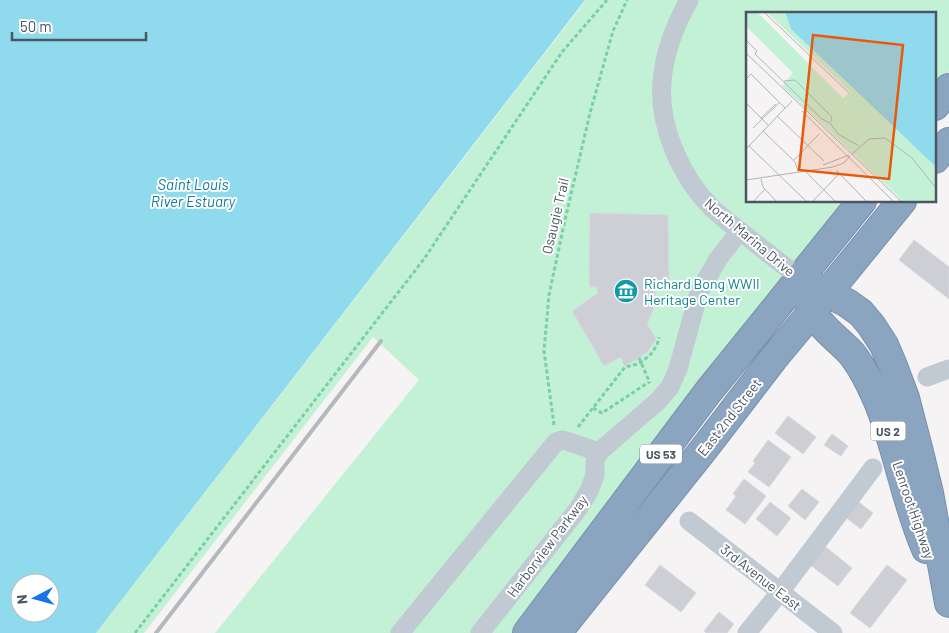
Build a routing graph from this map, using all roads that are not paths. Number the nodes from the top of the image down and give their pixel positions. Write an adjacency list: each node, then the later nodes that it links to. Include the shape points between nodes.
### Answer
1 (689, 0): 8 (street, North Marina Drive, via 673,35 663,72 666,124 684,172 695,188)
2 (949, 88): 3 (highway)
3 (936, 105)
4 (949, 142): 5 (highway)
5 (936, 158)
6 (861, 202): 9 (highway)
7 (901, 202): 10 (highway, East 2nd Street)
8 (740, 231): 9 (street, North Marina Drive); 13 (street, via 718,259 699,292 670,387)
9 (800, 278): 10 (highway, Lenroot Highway / US 2, via 804,293); 20 (highway, US 53, via 708,392)
10 (820, 302): 17 (highway, Lenroot Highway / US 2, via 817,318 862,367 877,399 921,538); 17 (highway, Lenroot Highway / US 2, via 847,303 861,312 884,345 904,398 921,460); 21 (highway, East 2nd Street / US 53)
11 (949, 369): 12 (street)
12 (927, 377)
13 (599, 452): 18 (street, via 562,442); 19 (street, Harborview Parkway, via 595,475 578,509)
14 (873, 468): 16 (street)
15 (689, 521): 16 (street, 3rd Avenue East)
16 (780, 592): 22 (street); 23 (street, 3rd Avenue East)
17 (949, 600)
18 (400, 633)
19 (480, 633)
20 (527, 633)
21 (557, 633)
22 (747, 633)
23 (833, 633)

